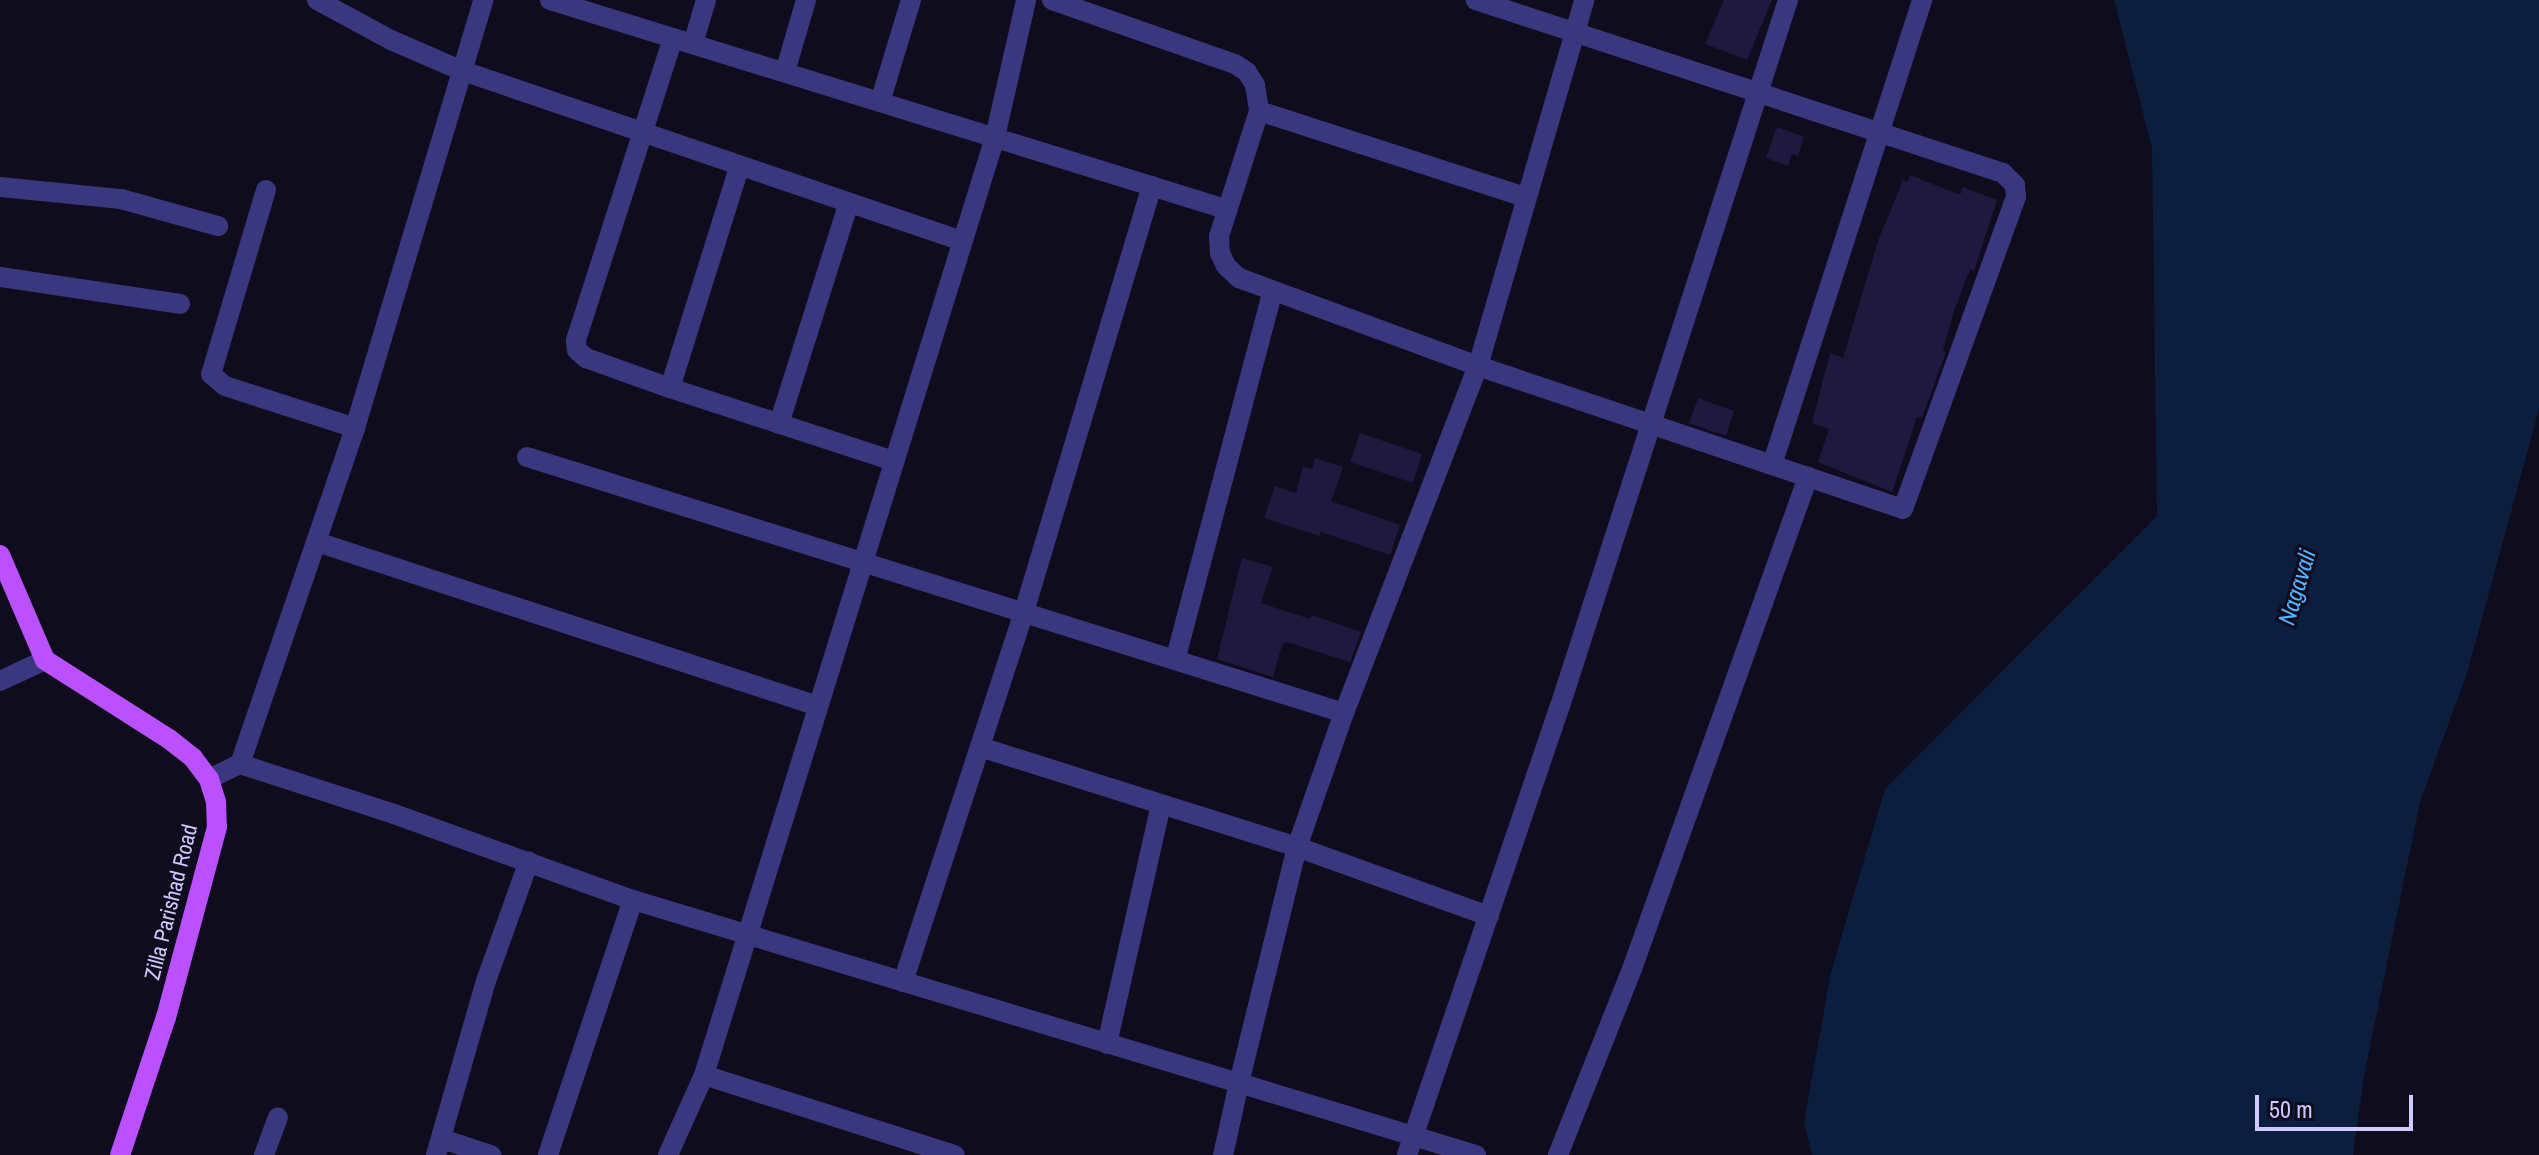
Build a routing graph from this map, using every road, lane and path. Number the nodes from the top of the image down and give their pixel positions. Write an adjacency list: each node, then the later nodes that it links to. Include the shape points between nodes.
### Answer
1 (317, 0): 17 (street)
2 (483, 0): 17 (street)
3 (550, 0): 13 (street)
4 (706, 0): 16 (street)
5 (806, 0): 18 (street)
6 (911, 0): 20 (street)
7 (1026, 0): 24 (street)
8 (1052, 0): 21 (street, via 1235,64 1255,85)
9 (1476, 0): 14 (street)
10 (1584, 0): 14 (street)
11 (1788, 0): 19 (street)
12 (1922, 0): 22 (street)
13 (584, 5): 15 (street)
14 (1573, 31): 19 (street); 29 (street)
15 (673, 38): 16 (street); 23 (street)
16 (693, 44): 18 (street)
17 (460, 70): 23 (street); 41 (street)
18 (785, 72): 20 (street)
19 (1756, 90): 22 (street); 40 (street)
20 (880, 102): 24 (street)
21 (1259, 111): 29 (street); 31 (street)
22 (1879, 134): 44 (street); 45 (street, via 2003,173 2015,185 2016,197 1903,509)
23 (642, 135): 25 (street); 38 (street, via 576,341 586,358)
24 (995, 137): 26 (street); 33 (street)
25 (739, 168): 30 (street); 38 (street)
26 (1152, 186): 31 (street); 49 (street)
27 (0, 187): 32 (street, via 121,199)
28 (266, 190): 41 (street, via 211,374 225,386)
29 (1526, 197): 37 (street)
30 (848, 205): 33 (street); 39 (street)
31 (1225, 209): 35 (street, via 1219,236 1226,266 1239,278)
32 (218, 226)
33 (962, 241): 43 (street)
34 (0, 277): 36 (street)
35 (1273, 291): 37 (street); 50 (street)
36 (180, 304)
37 (1478, 366): 40 (street); 54 (street)
38 (670, 388): 39 (street)
39 (779, 424): 43 (street)
40 (1652, 425): 44 (street); 62 (street)
41 (355, 428): 46 (street)
42 (527, 457): 48 (street)
43 (894, 461): 48 (street)
44 (1772, 465): 45 (street)
45 (1808, 477): 79 (street, via 1632,969)
46 (317, 542): 53 (street); 56 (street)
47 (0, 555): 51 (main road)
48 (863, 563): 49 (street); 53 (street)
49 (1024, 612): 50 (street); 55 (street)
50 (1176, 657): 54 (street)
51 (45, 660): 52 (street); 57 (main road, via 169,739)
52 (0, 681)
53 (818, 706): 63 (street)
54 (1344, 713): 59 (street)
55 (980, 747): 58 (street); 64 (street)
56 (240, 764): 57 (street); 60 (street)
57 (209, 779): 71 (main road, Zilla Parishad Road, via 217,827 166,1017)
58 (1161, 805): 59 (street); 65 (street)
59 (1297, 847): 62 (street); 67 (street)
60 (529, 861): 61 (street); 70 (street, via 486,981)
61 (633, 900): 63 (street); 74 (street)
62 (1489, 916): 69 (street)
63 (747, 936): 64 (street); 66 (street)
64 (903, 982): 65 (street)
65 (1107, 1044): 67 (street)
66 (704, 1075): 75 (street); 76 (street)
67 (1239, 1083): 69 (street); 77 (street)
68 (278, 1117): 72 (street)
69 (1411, 1146): 78 (street)
70 (439, 1147): 73 (street)
71 (120, 1155)
72 (264, 1155)
73 (491, 1155)
74 (548, 1155)
75 (668, 1155)
76 (955, 1155)
77 (1223, 1155)
78 (1476, 1155)
79 (1558, 1155)

